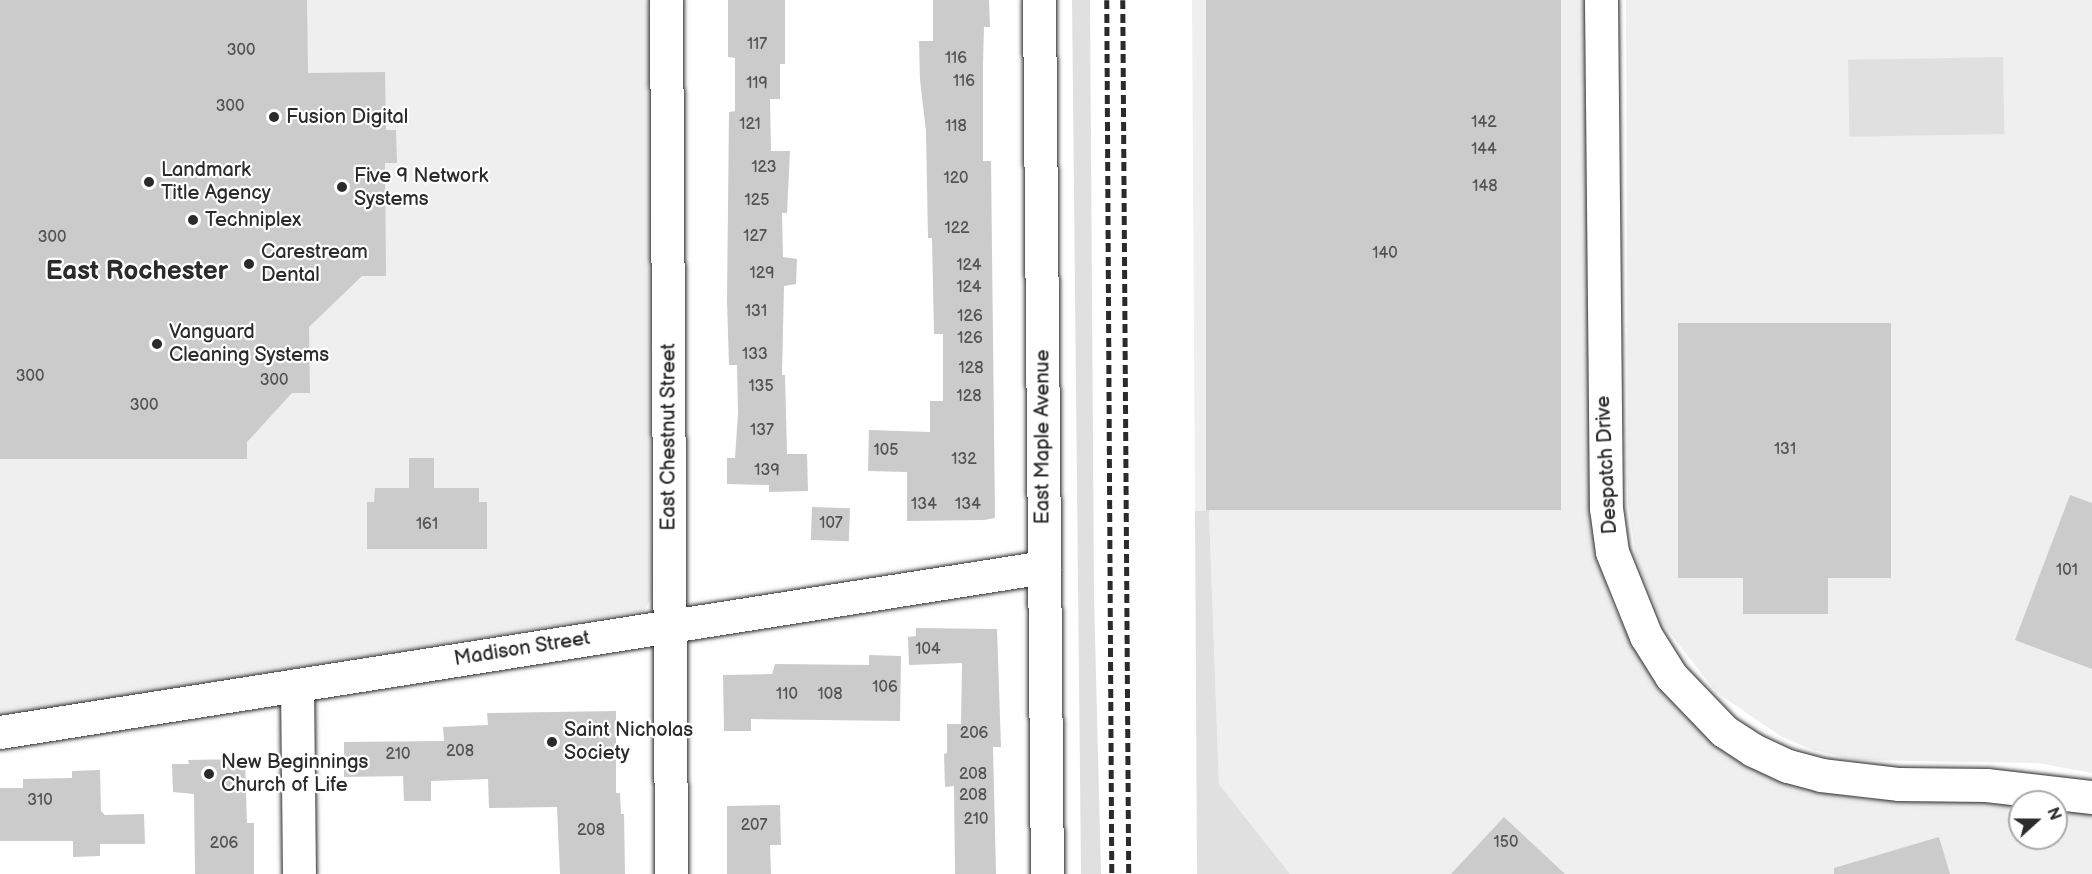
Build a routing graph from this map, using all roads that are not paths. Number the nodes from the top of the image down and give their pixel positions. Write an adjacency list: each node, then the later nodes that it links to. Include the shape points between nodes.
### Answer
1 (666, 0): 5 (street, East Chestnut Street)
2 (1039, 0): 4 (street, East Maple Avenue)
3 (1601, 0): 8 (street, Despatch Drive, via 1606,508 1612,552 1646,636 1671,676 1724,731 1788,766 1821,775 1899,784 1986,785)
4 (1044, 567): 5 (street, Madison Street); 11 (street, East Maple Avenue)
5 (669, 626): 6 (street, Madison Street); 10 (street, East Chestnut Street)
6 (297, 685): 7 (street, Madison Street); 9 (street)
7 (0, 732)
8 (2092, 797)
9 (298, 874)
10 (671, 874)
11 (1047, 874)

